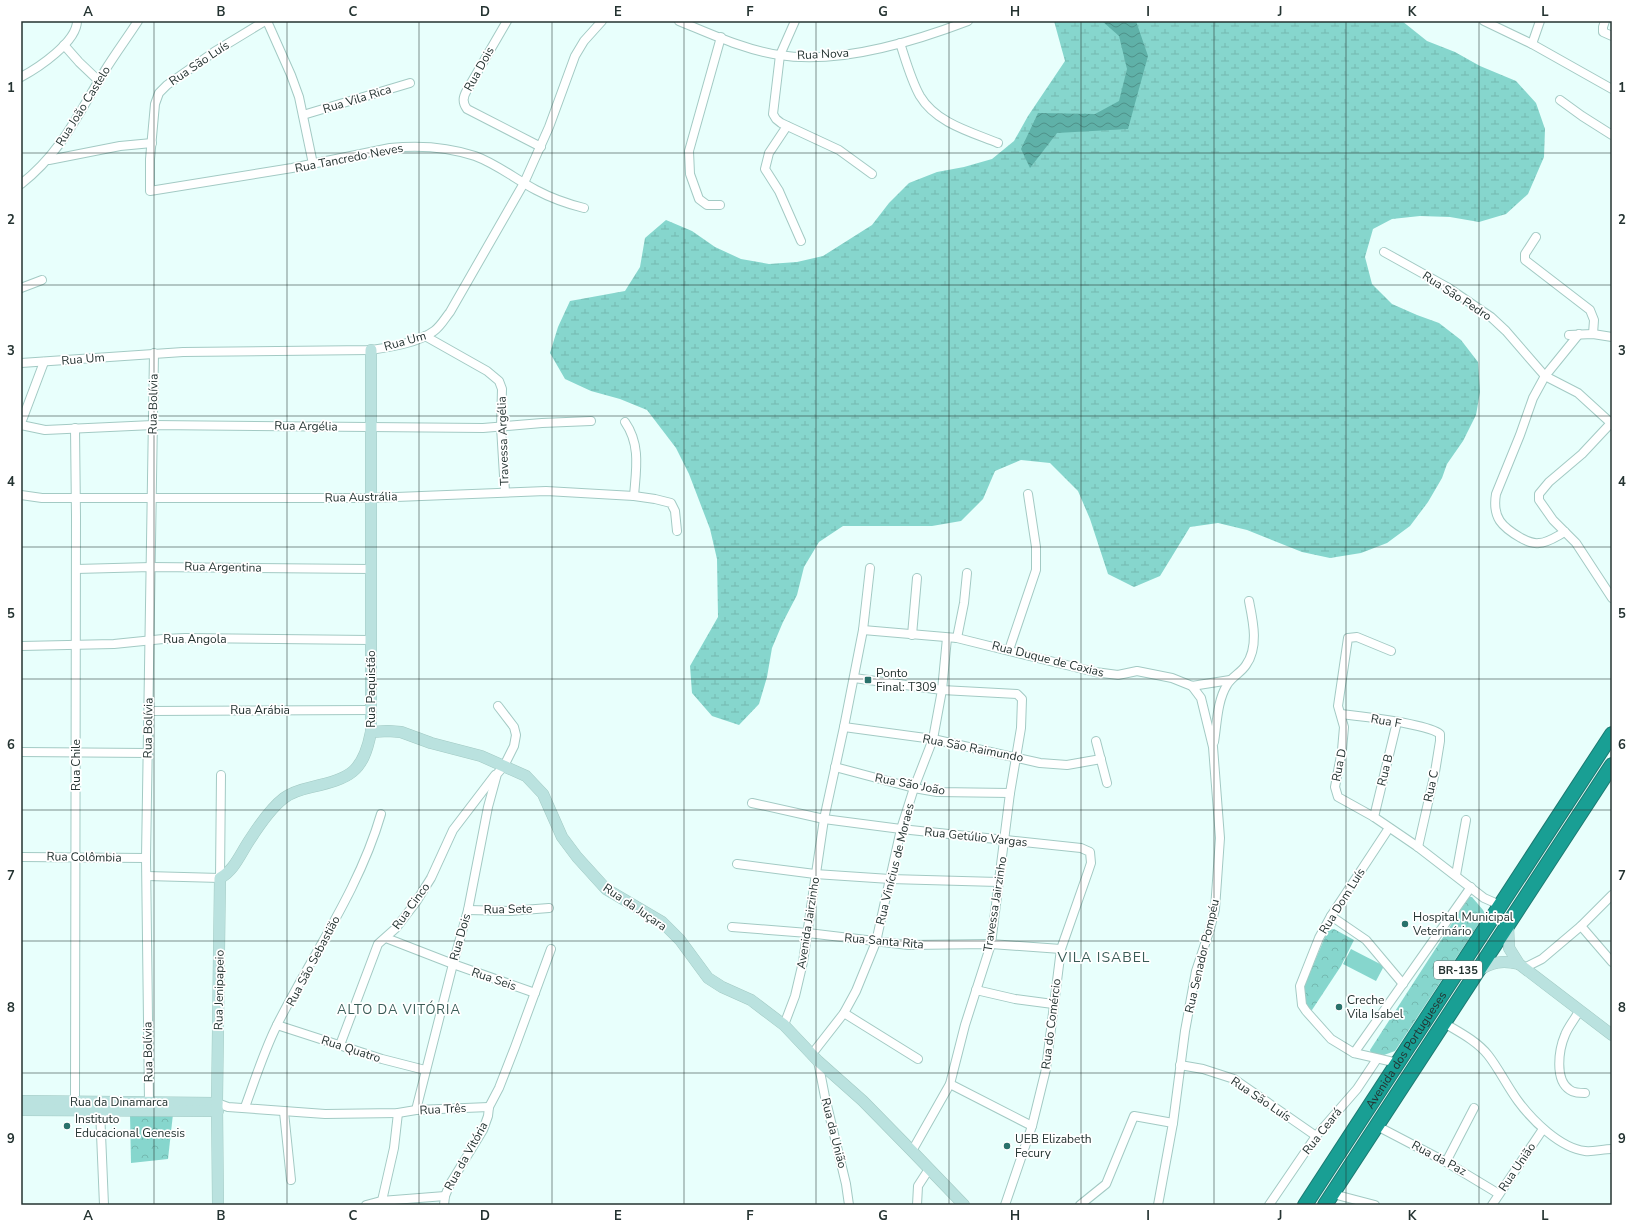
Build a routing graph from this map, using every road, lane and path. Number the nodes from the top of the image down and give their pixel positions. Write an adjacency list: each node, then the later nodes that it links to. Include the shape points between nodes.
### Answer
1 (77, 21): 16 (street, via 74,32)
2 (138, 21): 19 (street, Rua João Castelo)
3 (266, 21): 23 (street, via 291,75); 26 (street, Rua São Luís, via 214,52 162,88 156,98)
4 (507, 21): 28 (street, Rua Dois, via 467,90 463,103 467,109)
5 (602, 21): 28 (street, Rua Um, via 584,41 575,56)
6 (679, 21): 13 (street, Rua Nova)
7 (795, 21): 17 (street)
8 (968, 21): 14 (street, Rua Nova)
9 (1484, 21): 15 (street)
10 (1540, 21): 15 (street)
11 (1605, 21): 12 (street, via 1603,32)
12 (1612, 36)
13 (721, 37): 17 (street, Rua Nova, via 749,48); 35 (street, via 689,151 690,174 699,199 707,205)
14 (900, 43): 17 (street, Rua Nova, via 867,52 818,57); 27 (street, via 915,86 926,105 949,122)
15 (1532, 44): 21 (street)
16 (64, 45): 18 (street, via 45,62); 19 (street)
17 (780, 55): 24 (street, via 773,114)
18 (21, 77)
19 (99, 81): 29 (street, Rua João Castelo, via 77,120)
20 (410, 83): 23 (street, Rua Vila Rica)
21 (1612, 88)
22 (1560, 100): 25 (street)
23 (303, 115): 30 (street)
24 (787, 126): 31 (street, via 839,150); 38 (street, via 769,152 765,169 779,192)
25 (1612, 135)
26 (152, 143): 29 (street, via 120,146); 34 (street, Rua São Luís)
27 (998, 144)
28 (541, 147): 32 (street, Rua Um)
29 (49, 160): 33 (street, Rua João Castelo)
30 (313, 164): 32 (street, Rua Tancredo Neves, via 390,148 426,147 475,156); 34 (street, Rua Tancredo Neves)
31 (872, 174)
32 (524, 183): 36 (street, Rua Tancredo Neves, via 546,195); 45 (street, Rua Um, via 450,312 438,328)
33 (21, 184)
34 (150, 191)
35 (720, 205)
36 (584, 208)
37 (1536, 237): 43 (street, via 1525,254 1525,260 1590,310 1594,320)
38 (801, 241)
39 (1384, 252): 51 (street, Rua São Pedro, via 1492,317)
40 (42, 280): 41 (street)
41 (21, 288)
42 (1579, 334): 43 (street); 44 (street); 51 (street)
43 (1593, 334): 46 (street)
44 (1569, 335)
45 (425, 336): 47 (street, Rua Um, via 396,346); 58 (street, Travessa Argélia, via 478,365 499,381 502,389)
46 (1612, 337)
47 (371, 350): 48 (street, Rua Um); 57 (street, Rua Paquistão)
48 (154, 353): 49 (street, Rua Um); 56 (street, Rua Bolívia)
49 (44, 362): 50 (street, Rua Um); 54 (street)
50 (21, 363)
51 (1545, 376): 55 (street, Rua São Pedro, via 1578,393); 68 (street, via 1533,398 1494,502 1500,522 1506,530 1527,541 1545,542)
52 (591, 421): 58 (street, Rua Argélia)
53 (625, 422): 62 (street, via 636,444)
54 (21, 424): 59 (street, Rua Argélia, via 45,430)
55 (1611, 424): 68 (street, via 1540,492 1539,500)
56 (153, 425): 57 (street, Rua Argélia); 59 (street, Rua Argélia); 65 (street, Rua Bolívia)
57 (370, 427): 58 (street, Rua Argélia); 66 (street, Rua Paquistão)
58 (501, 427): 60 (street, Travessa Argélia)
59 (75, 428): 64 (street, Rua Chile)
60 (505, 492): 62 (street, Rua Austrália, via 546,491); 66 (street, Rua Austrália)
61 (1028, 494): 85 (street, via 1036,547 1036,570)
62 (634, 496): 67 (street, Rua Austrália, via 671,503 675,511)
63 (22, 497): 64 (street, Rua Austrália)
64 (76, 498): 65 (street, Rua Austrália); 72 (street, Rua Chile)
65 (152, 498): 66 (street, Rua Austrália); 69 (street, Rua Bolívia)
66 (371, 498): 71 (street, Rua Paquistão)
67 (677, 531)
68 (1565, 532): 75 (street, via 1576,542)
69 (151, 567): 71 (street, Rua Argentina); 72 (street, Rua Argentina); 81 (street, Rua Bolívia)
70 (870, 568): 77 (street, Avenida Jairzinho)
71 (371, 569): 82 (street, Rua Paquistão)
72 (76, 570): 84 (street, Rua Chile)
73 (968, 573): 80 (street)
74 (917, 578): 78 (street)
75 (1612, 598)
76 (1249, 601): 88 (street, via 1253,621 1253,648 1247,664)
77 (863, 630): 78 (street, Rua Duque de Caxias); 87 (street, Avenida Jairzinho)
78 (912, 635): 79 (street, Rua Duque de Caxias)
79 (947, 638): 80 (street, Rua Duque de Caxias); 90 (street, Rua Vinícius de Moraes)
80 (957, 638): 85 (street, Rua Duque de Caxias)
81 (150, 640): 82 (street, Rua Angola); 84 (street, Rua Angola); 93 (street, Rua Bolívia)
82 (370, 640): 92 (street, Rua Paquistão)
83 (21, 646): 84 (street, Rua Angola)
84 (76, 646): 104 (street, Rua Chile)
85 (1009, 650): 89 (street, Rua Duque de Caxias, via 1095,672 1118,675 1137,671 1172,678)
86 (1391, 651): 94 (street, Rua D, via 1358,637 1348,638 1338,698)
87 (854, 678): 90 (street); 96 (street, Avenida Jairzinho)
88 (1230, 680): 89 (street); 102 (street, via 1221,701)
89 (1192, 686): 102 (street, Rua Senador Pompéu, via 1202,698)
90 (942, 690): 100 (street, Rua Vinícius de Moraes); 106 (street, Travessa Jairzinho, via 1020,696 1022,705)
91 (498, 706): 110 (street, via 514,727 516,735 514,746)
92 (372, 710): 93 (street, Rua Arábia); 98 (street, Rua Paquistão)
93 (149, 711): 105 (street, Rua Bolívia)
94 (1340, 714): 95 (street, Rua F); 117 (street, Rua D, via 1344,727 1336,793 1338,798)
95 (1397, 722): 97 (street, Rua F); 117 (street, Rua B)
96 (844, 727): 100 (street, Rua São Raimundo); 109 (street, Avenida Jairzinho)
97 (1432, 730): 123 (street, Rua C, via 1439,733 1440,741)
98 (371, 732): 110 (street, Rua da Juçara, via 401,732 431,743 482,756); 132 (street, Rua Paquistão, via 364,757 354,772 340,780 300,790 284,798 262,822 230,871)
99 (1612, 734): 140 (highway, Avenida dos Portugueses / BR-135)
100 (933, 739): 106 (street, Rua São Raimundo); 113 (street, Rua Vinícius de Moraes)
101 (1096, 741): 107 (street)
102 (1213, 747): 171 (street, Rua Senador Pompéu, via 1220,838 1215,909 1196,971)
103 (21, 752): 104 (street)
104 (76, 752): 105 (street); 126 (street, Rua Chile)
105 (148, 753): 127 (street, Rua Bolívia)
106 (1017, 756): 107 (street, Rua São Raimundo, via 1067,765); 114 (street, Travessa Jairzinho)
107 (1101, 759): 112 (street)
108 (1612, 765): 142 (highway, Avenida dos Portugueses / BR-135)
109 (835, 767): 113 (street, Rua São João); 118 (street, Avenida Jairzinho)
110 (500, 770): 139 (street, Rua Dois, via 485,817); 146 (street, Rua Cinco, via 453,830 431,878 416,902); 163 (street, Rua da Juçara, via 526,776 539,788 562,837 606,889 662,922 680,940 708,978 751,1000)
111 (221, 775): 132 (street, Rua Jenipapeio)
112 (1107, 783)
113 (914, 788): 114 (street, Rua São João, via 937,792); 121 (street, Rua Vinícius de Moraes)
114 (1010, 793): 122 (street, Travessa Jairzinho)
115 (752, 803): 118 (street, Rua Getúlio Vargas)
116 (381, 814): 162 (street, Rua São Sebastião, via 364,864)
117 (1374, 817): 120 (street, Rua D)
118 (824, 818): 121 (street, Rua Getúlio Vargas); 129 (street, Avenida Jairzinho)
119 (1466, 820): 130 (street)
120 (1390, 828): 123 (street, Rua D); 141 (street, Rua Dom Luís)
121 (901, 829): 122 (street, Rua Getúlio Vargas); 133 (street, Rua Vinícius de Moraes)
122 (1005, 840): 124 (street, Rua Getúlio Vargas); 134 (street, Travessa Jairzinho)
123 (1418, 847): 130 (street, Rua D)
124 (1081, 848): 150 (street, Rua do Comércio, via 1090,852 1091,863)
125 (21, 856): 126 (street, Rua Colômbia)
126 (76, 857): 127 (street, Rua Colômbia); 177 (street, Rua Chile)
127 (146, 858): 131 (street, Rua Bolívia)
128 (737, 864): 129 (street)
129 (815, 874): 133 (street); 145 (street, Avenida Jairzinho)
130 (1456, 875): 135 (street, Rua D)
131 (147, 876): 132 (street); 178 (street, Rua Bolívia)
132 (220, 878): 179 (street, Rua Jenipapeio)
133 (890, 879): 134 (street); 147 (street, Rua Vinícius de Moraes)
134 (998, 882): 148 (street, Travessa Jairzinho)
135 (1471, 887): 137 (street, Rua D); 155 (street)
136 (1612, 895): 143 (street)
137 (1484, 898): 140 (street, Rua D); 140 (street, Rua D)
138 (549, 908): 139 (street, Rua Sete, via 510,911)
139 (468, 910): 152 (street, Rua Dois)
140 (1497, 911): 170 (highway, Avenida dos Portugueses / BR-135)
141 (1331, 916): 155 (street, via 1366,940); 166 (street, Rua Dom Luís, via 1318,938 1300,986 1300,995 1306,1011 1317,1024 1331,1039)
142 (1508, 924): 153 (street, via 1509,948); 154 (highway, Avenida dos Portugueses / BR-135)
143 (1581, 926): 151 (street); 153 (street, via 1542,959)
144 (732, 927): 145 (street, Rua Santa Rita)
145 (808, 932): 147 (street, Rua Santa Rita); 163 (street, Avenida Jairzinho, via 803,962)
146 (386, 938): 152 (street, Rua Seis); 165 (street, Rua Cinco, via 378,944)
147 (876, 942): 148 (street, Rua Santa Rita, via 908,945); 160 (street, Rua Vinícius de Moraes)
148 (991, 944): 150 (street, Rua Santa Rita); 156 (street, Travessa Jairzinho)
149 (550, 949): 157 (street)
150 (1061, 949): 158 (street, Rua do Comércio)
151 (1612, 962)
152 (453, 964): 157 (street, Rua Seis); 172 (street, Rua Dois)
153 (1521, 966): 154 (street, via 1511,962 1497,962); 159 (street)
154 (1476, 972): 161 (highway, Avenida dos Portugueses / BR-135)
155 (1403, 984): 166 (street)
156 (976, 990): 158 (street); 173 (street, Travessa Jairzinho)
157 (535, 993): 181 (street, via 499,1088)
158 (1053, 1004): 189 (street, Rua do Comércio, via 1046,1070)
159 (1579, 1011): 164 (street); 174 (street, via 1565,1034 1559,1068 1569,1090)
160 (844, 1013): 167 (street, Rua Vinícius de Moraes); 168 (street)
161 (1444, 1022): 190 (highway, Avenida dos Portugueses / BR-135); 191 (street, via 1484,1051 1518,1101)
162 (277, 1025): 165 (street, Rua Quatro); 180 (street, Rua São Sebastião)
163 (784, 1025): 167 (street)
164 (1612, 1035)
165 (340, 1045): 172 (street, Rua Quatro)
166 (1354, 1053): 169 (street, Rua Dom Luís)
167 (815, 1057): 194 (street); 207 (street, Rua da União)
168 (918, 1059)
169 (1378, 1059): 170 (street, Rua Dom Luís); 192 (street, Rua Ceará, via 1357,1089)
170 (1398, 1063): 175 (highway, Avenida dos Portugueses / BR-135)
171 (1180, 1065): 188 (street, Rua Senador Pompéu); 192 (street, Rua São Luís, via 1234,1079)
172 (425, 1070): 185 (street, Rua Dois)
173 (950, 1084): 189 (street); 194 (street, Travessa Jairzinho)
174 (1584, 1093)
175 (1377, 1094): 196 (highway, via 1370,1114 1340,1160 1342,1164); 214 (highway, Avenida dos Portugueses / BR-135)
176 (21, 1101): 177 (street, Rua da Dinamarca)
177 (76, 1101): 178 (street, Rua da Dinamarca)
178 (149, 1102): 179 (street, Rua da Dinamarca)
179 (221, 1107): 180 (street, Rua Três); 184 (street, Rua da Dinamarca); 204 (street, Rua Jenipapeio)
180 (245, 1107): 186 (street, Rua Três)
181 (489, 1107): 185 (street, Rua Três); 200 (street, Rua da Vitória, via 482,1130)
182 (1474, 1108): 195 (street)
183 (21, 1110): 184 (street, Rua da Dinamarca)
184 (100, 1110): 203 (street)
185 (416, 1110): 187 (street, Rua Três)
186 (284, 1112): 187 (street, Rua Três); 198 (street)
187 (398, 1113): 202 (street, via 394,1148)
188 (1172, 1123): 211 (street, via 1134,1116 1106,1184); 212 (street, Rua Senador Pompéu)
189 (1032, 1126): 210 (street, Rua do Comércio)
190 (1377, 1126): 195 (street, Rua da Paz); 196 (highway, Avenida dos Portugueses / BR-135)
191 (1543, 1129): 193 (street, via 1580,1150); 199 (street, Rua União)
192 (1316, 1136): 213 (street, Rua Ceará)
193 (1612, 1148)
194 (912, 1151): 197 (street)
195 (1446, 1162): 199 (street, Rua da Paz)
196 (1351, 1166): 201 (highway, Avenida dos Portugueses / BR-135)
197 (929, 1169): 208 (street, via 918,1186); 209 (street)
198 (291, 1180)
199 (1499, 1194): 216 (street, Rua União)
200 (444, 1196): 202 (street); 206 (street, Rua da Vitória)
201 (1329, 1199): 215 (street)
202 (381, 1203): 205 (street)
203 (104, 1205)
204 (218, 1205)
205 (366, 1205)
206 (444, 1205)
207 (849, 1205)
208 (917, 1205)
209 (964, 1205)
210 (1005, 1205)
211 (1080, 1205)
212 (1158, 1205)
213 (1269, 1205)
214 (1305, 1205)
215 (1376, 1205)
216 (1492, 1205)

